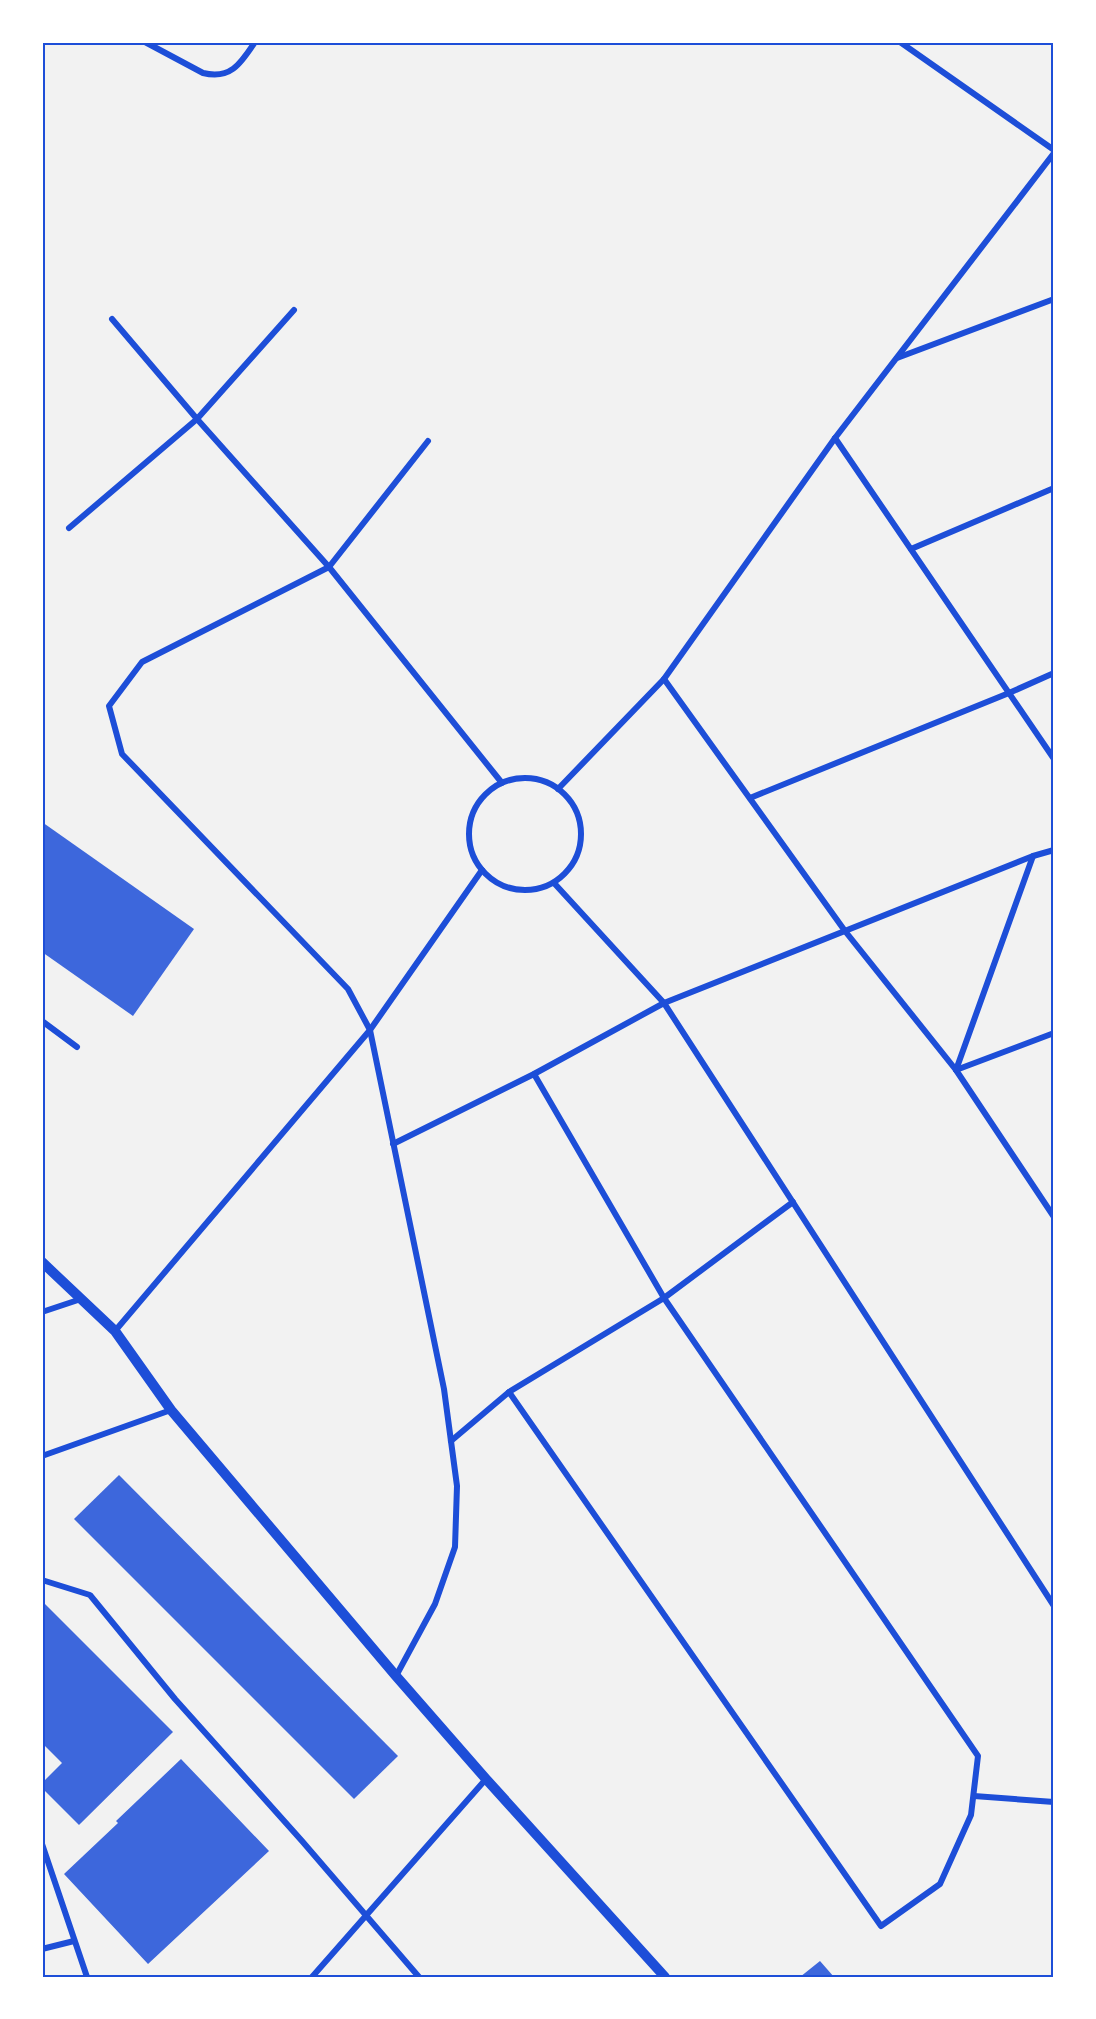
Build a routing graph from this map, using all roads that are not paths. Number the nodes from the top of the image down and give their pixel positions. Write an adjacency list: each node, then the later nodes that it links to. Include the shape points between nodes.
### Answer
1 (145, 42): 2 (street, via 214,75 232,70)
2 (255, 42)
3 (900, 42): 4 (street)
4 (1054, 152): 8 (street)
5 (1054, 299): 8 (street)
6 (294, 310): 9 (street)
7 (112, 319): 9 (street)
8 (897, 358): 10 (street)
9 (197, 419): 13 (street); 15 (street)
10 (835, 438): 14 (street); 17 (street)
11 (428, 441): 15 (street)
12 (1054, 488): 14 (street)
13 (69, 528)
14 (911, 549): 18 (street)
15 (329, 567): 20 (street); 30 (street, via 142,662 109,706 122,754 348,989)
16 (1054, 673): 18 (street)
17 (664, 679): 21 (street); 22 (street)
18 (1009, 693): 19 (street); 22 (street)
19 (1054, 759)
20 (501, 783): 21 (street, via 521,778 540,780); 25 (street, via 482,799 472,815 468,834 472,854)
21 (558, 789): 26 (street, via 572,804 580,821 580,846 573,864)
22 (750, 798): 27 (street)
23 (1054, 850): 24 (street)
24 (1033, 856): 27 (street); 33 (street)
25 (482, 870): 26 (street, via 498,884 517,890 536,890); 30 (street)
26 (554, 883): 28 (street)
27 (845, 931): 28 (street); 33 (street)
28 (664, 1003): 34 (street); 36 (street)
29 (42, 1021): 32 (street)
30 (370, 1030): 35 (street); 42 (street)
31 (1054, 1033): 33 (street)
32 (77, 1047)
33 (956, 1070): 37 (street)
34 (534, 1074): 35 (street); 40 (street)
35 (393, 1144): 45 (street, via 444,1389)
36 (793, 1202): 40 (street); 48 (street)
37 (1054, 1217)
38 (42, 1262): 39 (street)
39 (81, 1299): 41 (street); 42 (street)
40 (664, 1299): 43 (street); 51 (street, via 978,1756)
41 (42, 1312)
42 (115, 1330): 44 (street)
43 (509, 1392): 45 (street); 51 (street, via 881,1926 940,1884 971,1815)
44 (171, 1410): 46 (street); 49 (street)
45 (451, 1441): 49 (street, via 457,1486 455,1547 435,1604)
46 (42, 1456)
47 (42, 1580): 54 (street, via 90,1595 175,1700)
48 (1054, 1606)
49 (396, 1676): 50 (street)
50 (486, 1779): 54 (street); 60 (street)
51 (974, 1796): 52 (street)
52 (1054, 1802)
53 (42, 1844): 55 (street)
54 (367, 1916): 58 (street); 59 (street)
55 (74, 1941): 56 (street); 57 (street)
56 (42, 1949)
57 (87, 1977)
58 (312, 1977)
59 (419, 1977)
60 (665, 1977)

